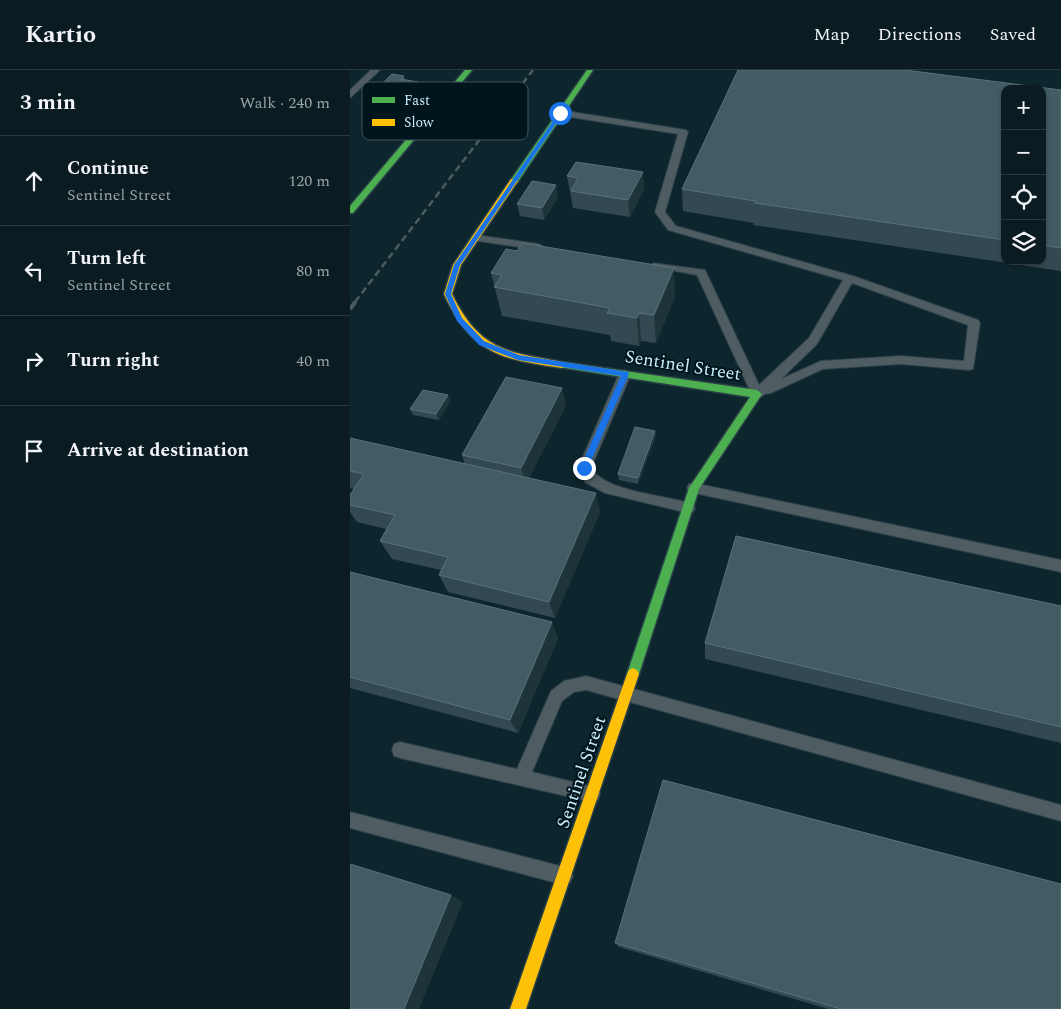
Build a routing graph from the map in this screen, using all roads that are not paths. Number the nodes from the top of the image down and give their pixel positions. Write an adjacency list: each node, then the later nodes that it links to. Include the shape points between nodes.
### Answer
1 (376, 70): 4 (lane)
2 (469, 70): 5 (street)
3 (590, 70): 8 (street, Sentinel Street)
4 (364, 82)
5 (459, 82)
6 (362, 83): 7 (lane)
7 (350, 95)
8 (560, 113): 11 (street, Sentinel Street); 14 (lane, via 683,132 660,212 672,228)
9 (410, 140): 10 (street)
10 (350, 211)
11 (476, 238): 12 (lane); 15 (street, Sentinel Street, via 457,265 448,294 460,319 482,343 518,358)
12 (554, 250)
13 (642, 263): 16 (lane, via 701,272)
14 (849, 278): 16 (lane, via 813,341); 16 (lane, via 974,323 969,366 901,360 821,365)
15 (626, 374): 16 (street, Sentinel Street); 18 (lane, via 584,468 590,478 610,490)
16 (757, 394): 17 (street, Sentinel Street)
17 (694, 488): 18 (street, Sentinel Street); 19 (lane)
18 (688, 508): 20 (street, Sentinel Street)
19 (1061, 566)
20 (626, 694): 22 (lane, via 586,683 564,689 556,696); 23 (street, Sentinel Street); 24 (lane)
21 (400, 750): 22 (lane)
22 (521, 778): 23 (lane)
23 (592, 794): 26 (street, Sentinel Street)
24 (1061, 813)
25 (350, 820): 26 (lane)
26 (564, 876): 27 (street, Sentinel Street)
27 (518, 1009)

